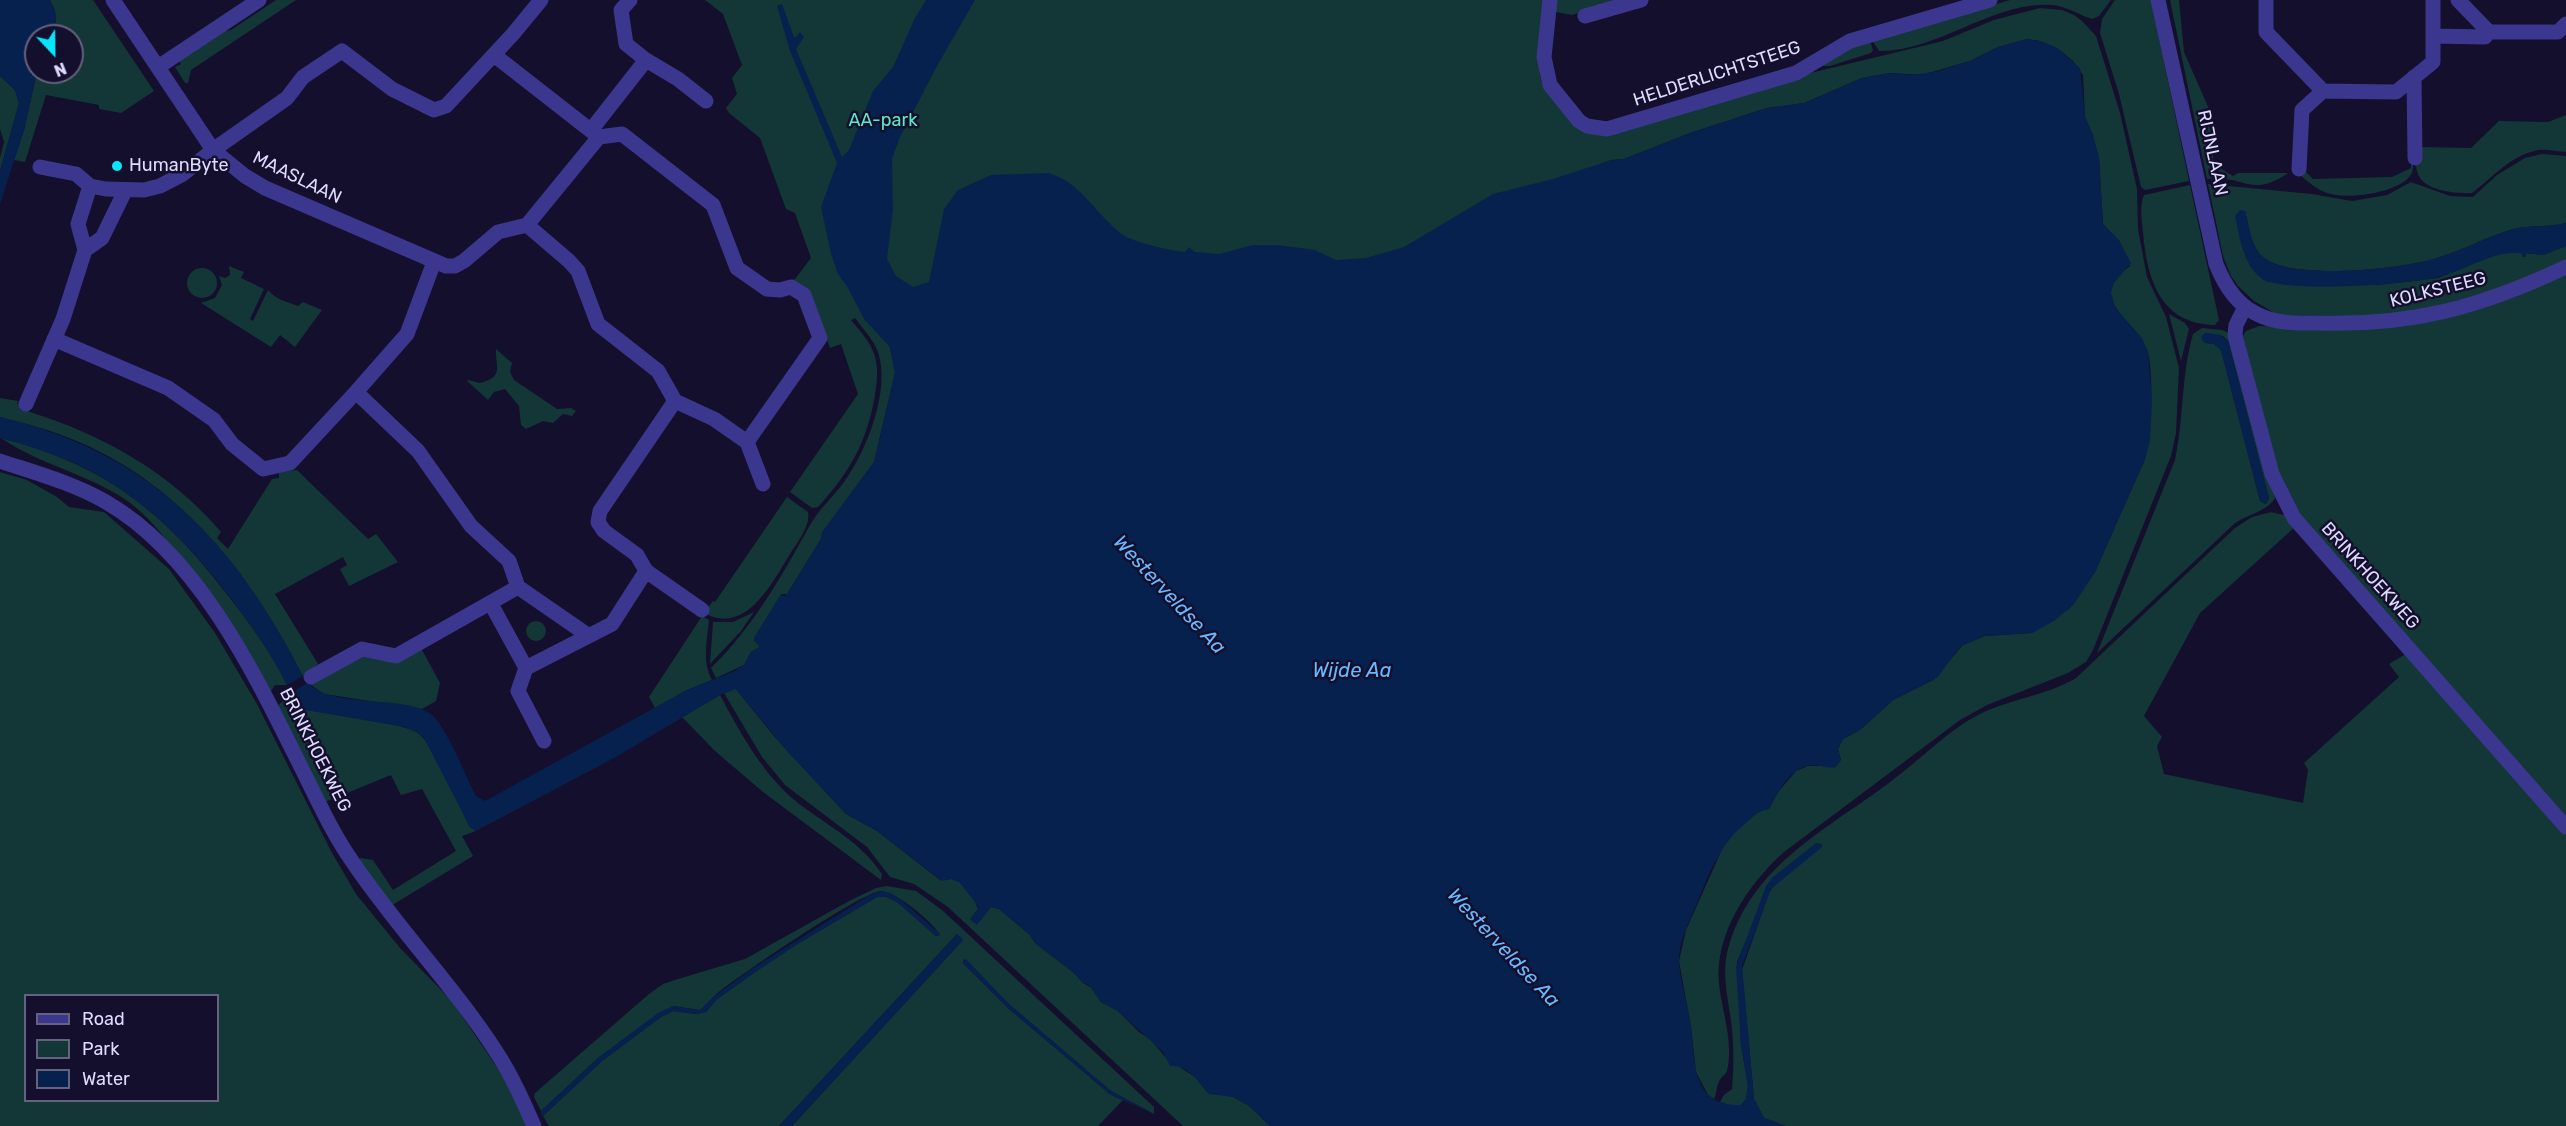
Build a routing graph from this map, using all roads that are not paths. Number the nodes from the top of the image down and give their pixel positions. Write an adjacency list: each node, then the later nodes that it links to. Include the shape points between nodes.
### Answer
1 (113, 0): 18 (street, MAASLAAN)
2 (260, 0): 18 (street)
3 (541, 0): 16 (street)
4 (630, 0): 17 (street, via 621,10 626,44)
5 (1550, 0): 7 (street, HELDERLICHTSTEEG, via 1544,57 1550,85 1579,121 1606,129 1796,73 1850,41)
6 (1641, 0): 12 (street)
7 (1990, 0)
8 (2158, 0): 33 (street, RIJNLAAN, via 2216,264 2227,287)
9 (2266, 0): 20 (street, via 2266,32)
10 (2433, 0): 15 (street)
11 (2458, 0): 14 (street)
12 (1586, 16)
13 (2566, 24): 14 (street, via 2558,32)
14 (2489, 32): 15 (street, via 2485,36)
15 (2433, 36): 19 (street, via 2433,62)
16 (494, 55): 22 (street); 23 (street, via 446,106 434,110 392,89 342,51 303,77 287,98)
17 (646, 60): 21 (street); 22 (street)
18 (158, 67): 23 (street, MAASLAAN)
19 (2414, 77): 20 (street, via 2396,92); 24 (street)
20 (2323, 91): 26 (street, via 2302,110)
21 (706, 101)
22 (595, 133): 29 (street); 38 (street, via 622,134 713,206 737,268 766,289 791,287 804,295 820,338)
23 (213, 150): 28 (street, via 166,184); 31 (street, MAASLAAN, via 265,188)
24 (2415, 158)
25 (40, 167): 27 (street, via 76,174)
26 (2298, 168)
27 (90, 186): 28 (street); 30 (street, via 78,224)
28 (125, 191): 30 (street, via 102,238)
29 (527, 225): 31 (street, via 498,232 455,266); 36 (street, via 578,271 598,324 658,371)
30 (86, 250): 34 (street)
31 (434, 262): 35 (street, via 407,334)
32 (2566, 267): 33 (street, KOLKSTEEG, via 2478,303 2396,322 2288,322 2265,318)
33 (2245, 307): 49 (street, BRINKHOEKWEG, via 2235,335 2272,474 2294,518)
34 (54, 339): 35 (street, via 168,388 214,420 232,444 263,469 290,463); 37 (street)
35 (356, 392): 42 (street, via 418,451 471,526 509,561)
36 (675, 401): 38 (street, via 714,419); 41 (street, via 600,511 598,522 637,555)
37 (26, 404)
38 (747, 442): 40 (street)
39 (0, 461): 50 (street, BRINKHOEKWEG, via 60,480 106,502 148,533 177,562 231,636 345,851 484,1033)
40 (763, 484)
41 (646, 571): 44 (street); 45 (street, via 612,624)
42 (518, 587): 43 (street); 45 (street)
43 (491, 604): 46 (street); 47 (street, via 396,656 362,649)
44 (702, 610)
45 (589, 636): 46 (street)
46 (526, 668): 48 (street, via 518,691)
47 (311, 677)
48 (544, 741)
49 (2566, 827)
50 (534, 1126)

